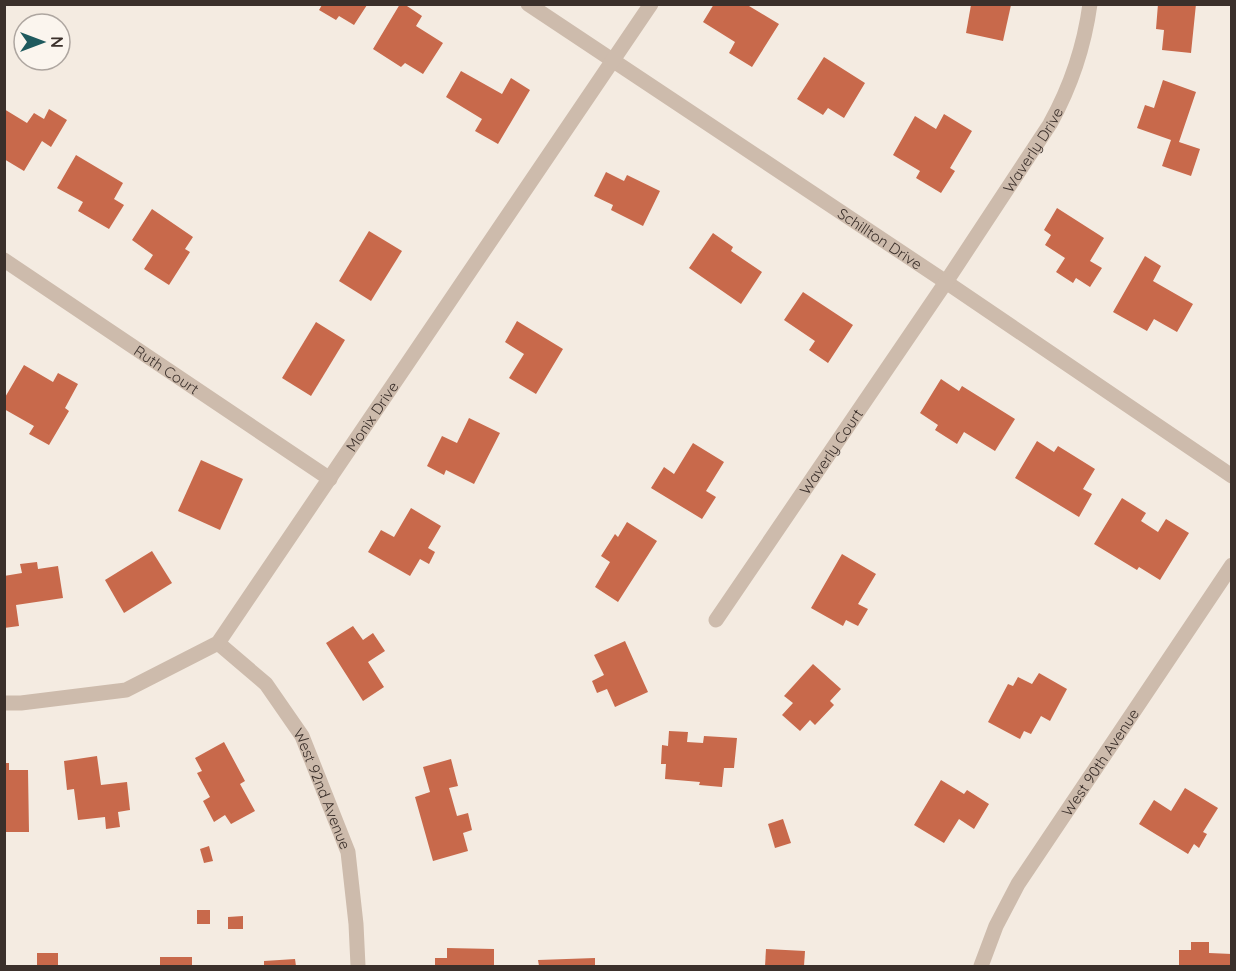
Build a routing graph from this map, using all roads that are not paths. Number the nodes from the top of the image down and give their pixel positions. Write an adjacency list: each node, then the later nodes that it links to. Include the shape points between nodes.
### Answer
1 (528, 4): 4 (street, Schillton Drive)
2 (651, 4): 4 (street, Monix Drive)
3 (1090, 4): 6 (street, Waverly Drive, via 1077,67 1060,105)
4 (612, 60): 6 (street, Schillton Drive); 8 (street, Monix Drive)
5 (4, 260): 8 (street, Ruth Court)
6 (946, 282): 7 (street, Schillton Drive); 10 (street, Waverly Court)
7 (1232, 476)
8 (330, 479): 11 (street, Monix Drive)
9 (1232, 565): 14 (street, West 90th Avenue, via 1018,884)
10 (716, 620)
11 (218, 644): 12 (street, Monix Drive, via 126,690); 13 (street, West 92nd Avenue, via 266,684 302,736 348,852)
12 (4, 703)
13 (358, 966)
14 (981, 966)

